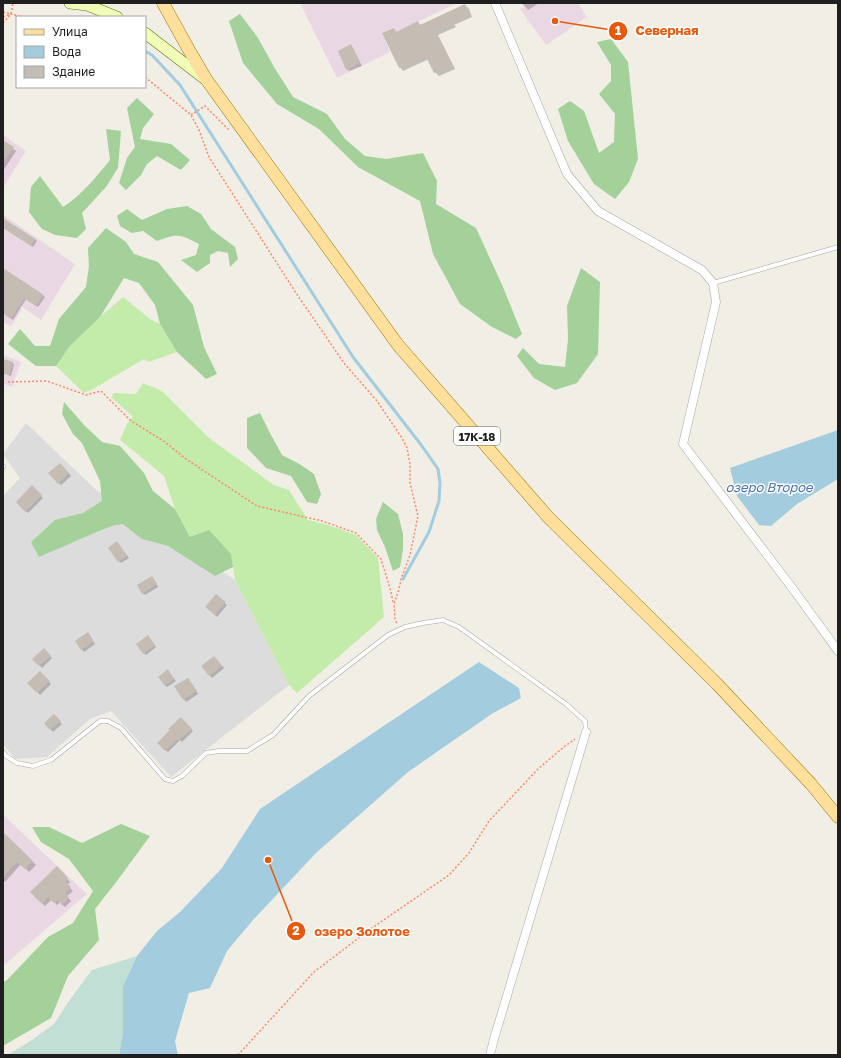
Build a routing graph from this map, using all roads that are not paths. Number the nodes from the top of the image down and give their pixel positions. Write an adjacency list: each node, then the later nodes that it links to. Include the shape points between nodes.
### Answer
1 (70, 3): 4 (main road, via 87,5)
2 (495, 3): 8 (street, via 567,174 598,211 702,270)
3 (165, 5): 6 (main road, 17К-18)
4 (114, 16)
5 (146, 34): 6 (main road)
6 (206, 79): 12 (main road, 17К-18, via 398,345 548,517 717,684 811,784)
7 (838, 247): 8 (lane)
8 (713, 283): 9 (street, via 716,302 684,444)
9 (838, 651)
10 (586, 732): 11 (lane, via 585,721 566,704 459,627 443,620 405,627 388,635 309,696 273,735 248,750 206,753 182,776 173,781 164,779 120,728 108,721 100,721 52,760 33,766 17,763); 13 (street)
11 (3, 752)
12 (838, 817)
13 (490, 1055)

